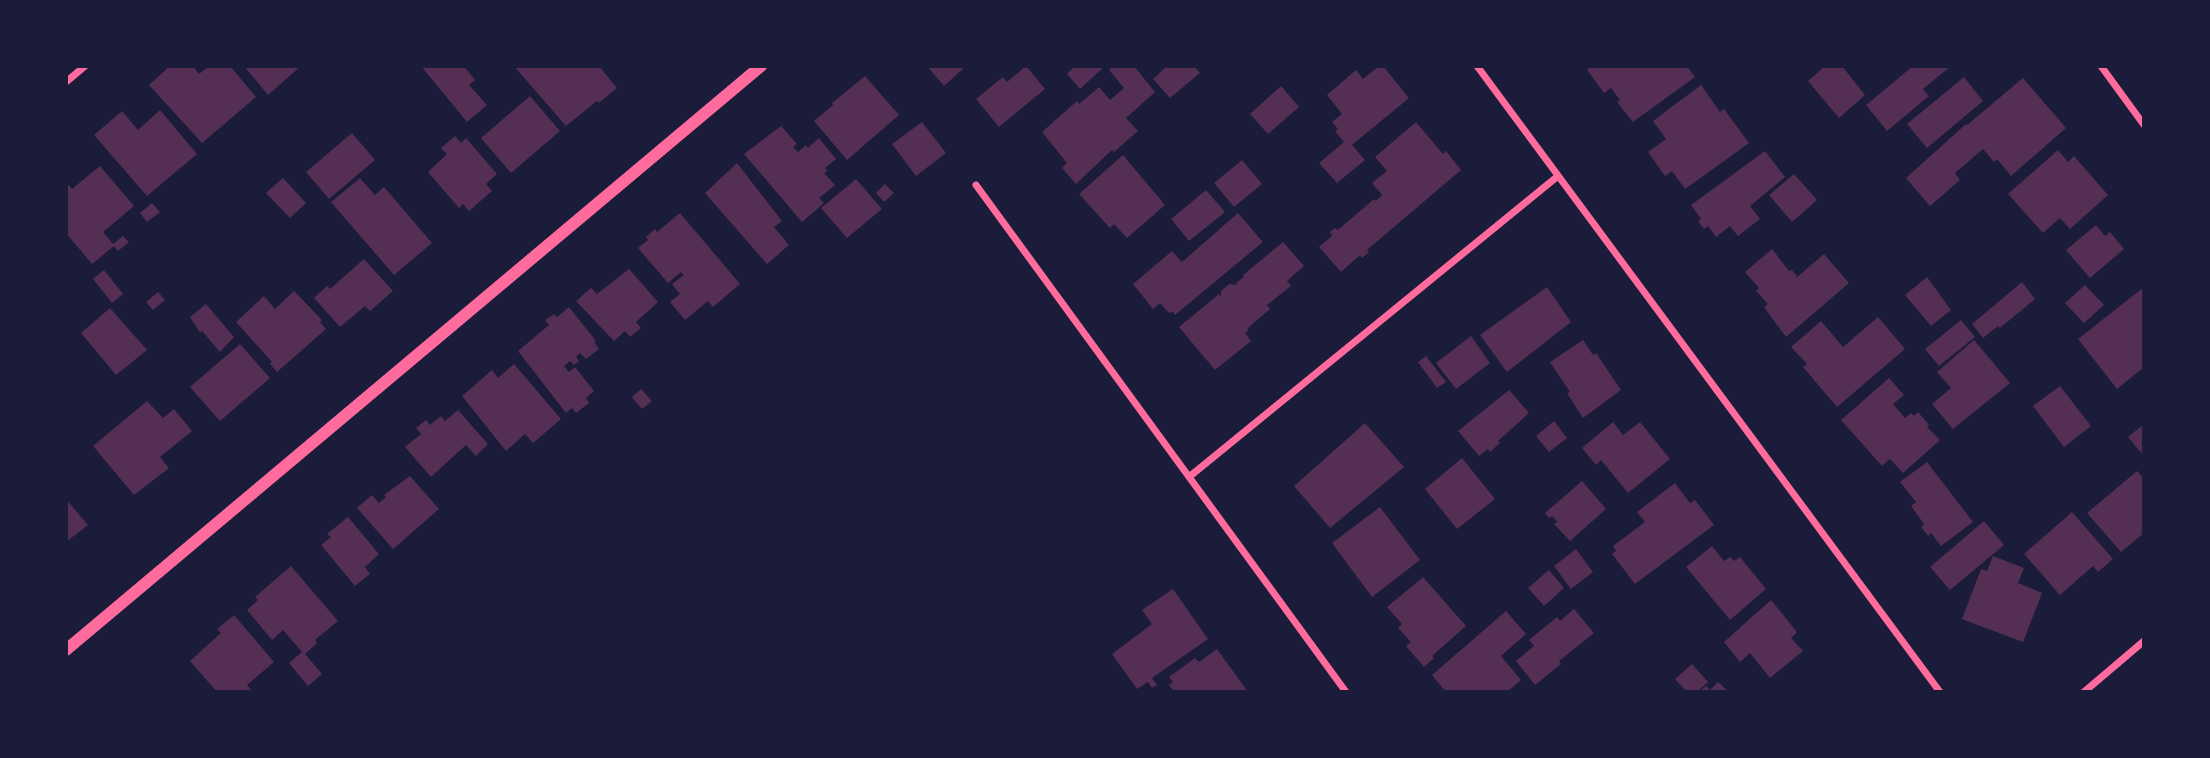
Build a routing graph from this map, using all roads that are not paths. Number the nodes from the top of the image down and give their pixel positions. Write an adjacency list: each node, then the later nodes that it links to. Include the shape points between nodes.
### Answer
1 (85, 66): 5 (street)
2 (761, 66): 11 (street)
3 (1476, 66): 7 (street)
4 (2101, 66): 6 (street)
5 (66, 82)
6 (2144, 125)
7 (1558, 176): 9 (street); 13 (street)
8 (976, 185): 9 (street)
9 (1189, 477): 12 (street)
10 (2144, 641): 14 (street)
11 (66, 650)
12 (1346, 691)
13 (1940, 691)
14 (2084, 691)

